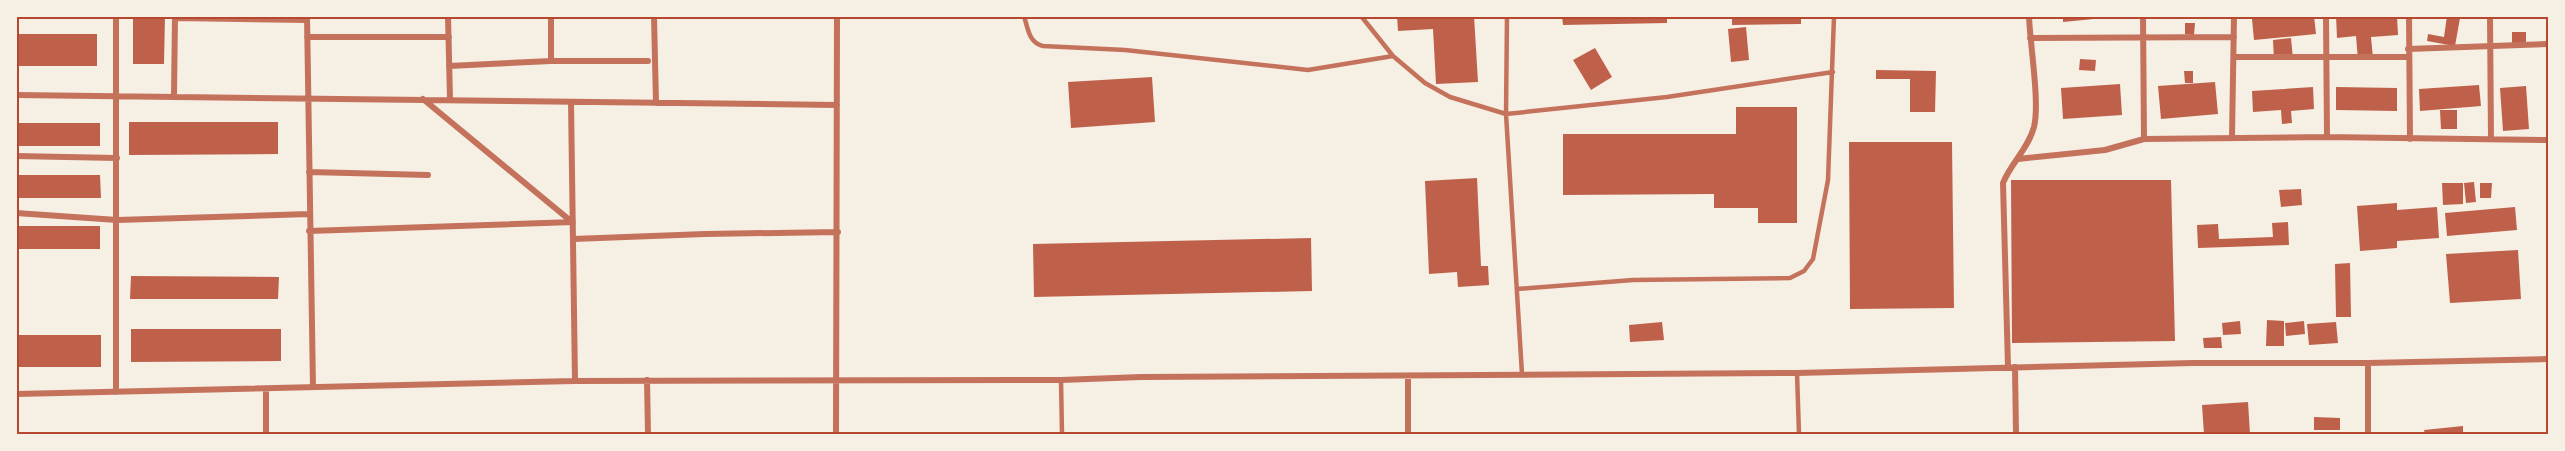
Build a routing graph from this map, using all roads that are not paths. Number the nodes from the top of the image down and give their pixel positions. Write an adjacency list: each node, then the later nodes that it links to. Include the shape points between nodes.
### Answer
1 (116, 16): 34 (street)
2 (448, 16): 19 (street)
3 (551, 16): 29 (street)
4 (654, 16): 40 (street)
5 (837, 16): 41 (street)
6 (1024, 16): 26 (lane, via 1032,39 1043,46 1125,50 1308,70)
7 (1361, 16): 26 (lane)
8 (1507, 16): 42 (lane)
9 (1834, 16): 32 (lane)
10 (2029, 16): 22 (street)
11 (2143, 16): 20 (street)
12 (2234, 16): 21 (street)
13 (2326, 16): 28 (street)
14 (2409, 16): 25 (street)
15 (2490, 16): 24 (street)
16 (175, 17): 17 (street); 35 (street)
17 (307, 18): 18 (street)
18 (307, 37): 19 (street); 36 (street)
19 (449, 37): 31 (street)
20 (2144, 37): 21 (street); 22 (street); 46 (street)
21 (2234, 37): 27 (street)
22 (2030, 38): 51 (street, via 2034,126)
23 (2548, 44): 24 (street)
24 (2491, 47): 25 (street); 47 (street)
25 (2408, 53): 28 (street); 45 (street)
26 (1393, 56): 42 (lane, via 1425,83 1450,97)
27 (2234, 57): 28 (street); 43 (street)
28 (2327, 57): 44 (street)
29 (551, 61): 30 (street); 31 (street)
30 (648, 61)
31 (449, 66): 38 (street)
32 (1833, 72): 42 (lane, via 1667,97); 61 (lane, via 1828,180 1813,259 1804,271 1790,278 1633,280)
33 (16, 95): 34 (street)
34 (117, 95): 35 (street); 50 (street)
35 (174, 96): 36 (street)
36 (309, 99): 37 (street); 52 (street)
37 (423, 99): 38 (street); 57 (street)
38 (450, 99): 39 (street)
39 (572, 102): 40 (street); 57 (street)
40 (656, 103): 41 (street)
41 (837, 105): 59 (street)
42 (1506, 114): 61 (lane)
43 (2232, 137): 44 (street); 46 (street)
44 (2327, 137): 45 (street)
45 (2410, 138): 47 (street)
46 (2144, 139): 51 (street, via 2105,150)
47 (2491, 139): 48 (street)
48 (2548, 140)
49 (16, 156): 50 (street)
50 (117, 158): 56 (street)
51 (2018, 159): 64 (street, via 2003,183)
52 (309, 172): 53 (street); 55 (street)
53 (428, 175)
54 (16, 213): 56 (street)
55 (309, 214): 56 (street); 58 (street)
56 (117, 220): 74 (street)
57 (573, 222): 58 (street); 60 (street)
58 (309, 231): 72 (street)
59 (838, 232): 60 (street); 69 (street)
60 (573, 239): 71 (street)
61 (1517, 289): 66 (lane)
62 (2548, 359): 63 (street)
63 (2368, 363): 64 (street); 83 (street)
64 (2011, 367): 65 (street); 82 (street)
65 (1797, 373): 66 (street); 81 (lane)
66 (1522, 374): 67 (street)
67 (1408, 376): 70 (street); 80 (street)
68 (647, 380): 69 (street); 71 (street); 77 (street)
69 (835, 380): 70 (street); 78 (street)
70 (1060, 380): 79 (lane)
71 (575, 381): 72 (street)
72 (313, 387): 73 (street)
73 (266, 389): 74 (street); 76 (street)
74 (116, 392): 75 (street)
75 (16, 393)
76 (266, 435)
77 (648, 435)
78 (836, 435)
79 (1062, 435)
80 (1408, 435)
81 (1798, 435)
82 (2016, 435)
83 (2368, 435)

